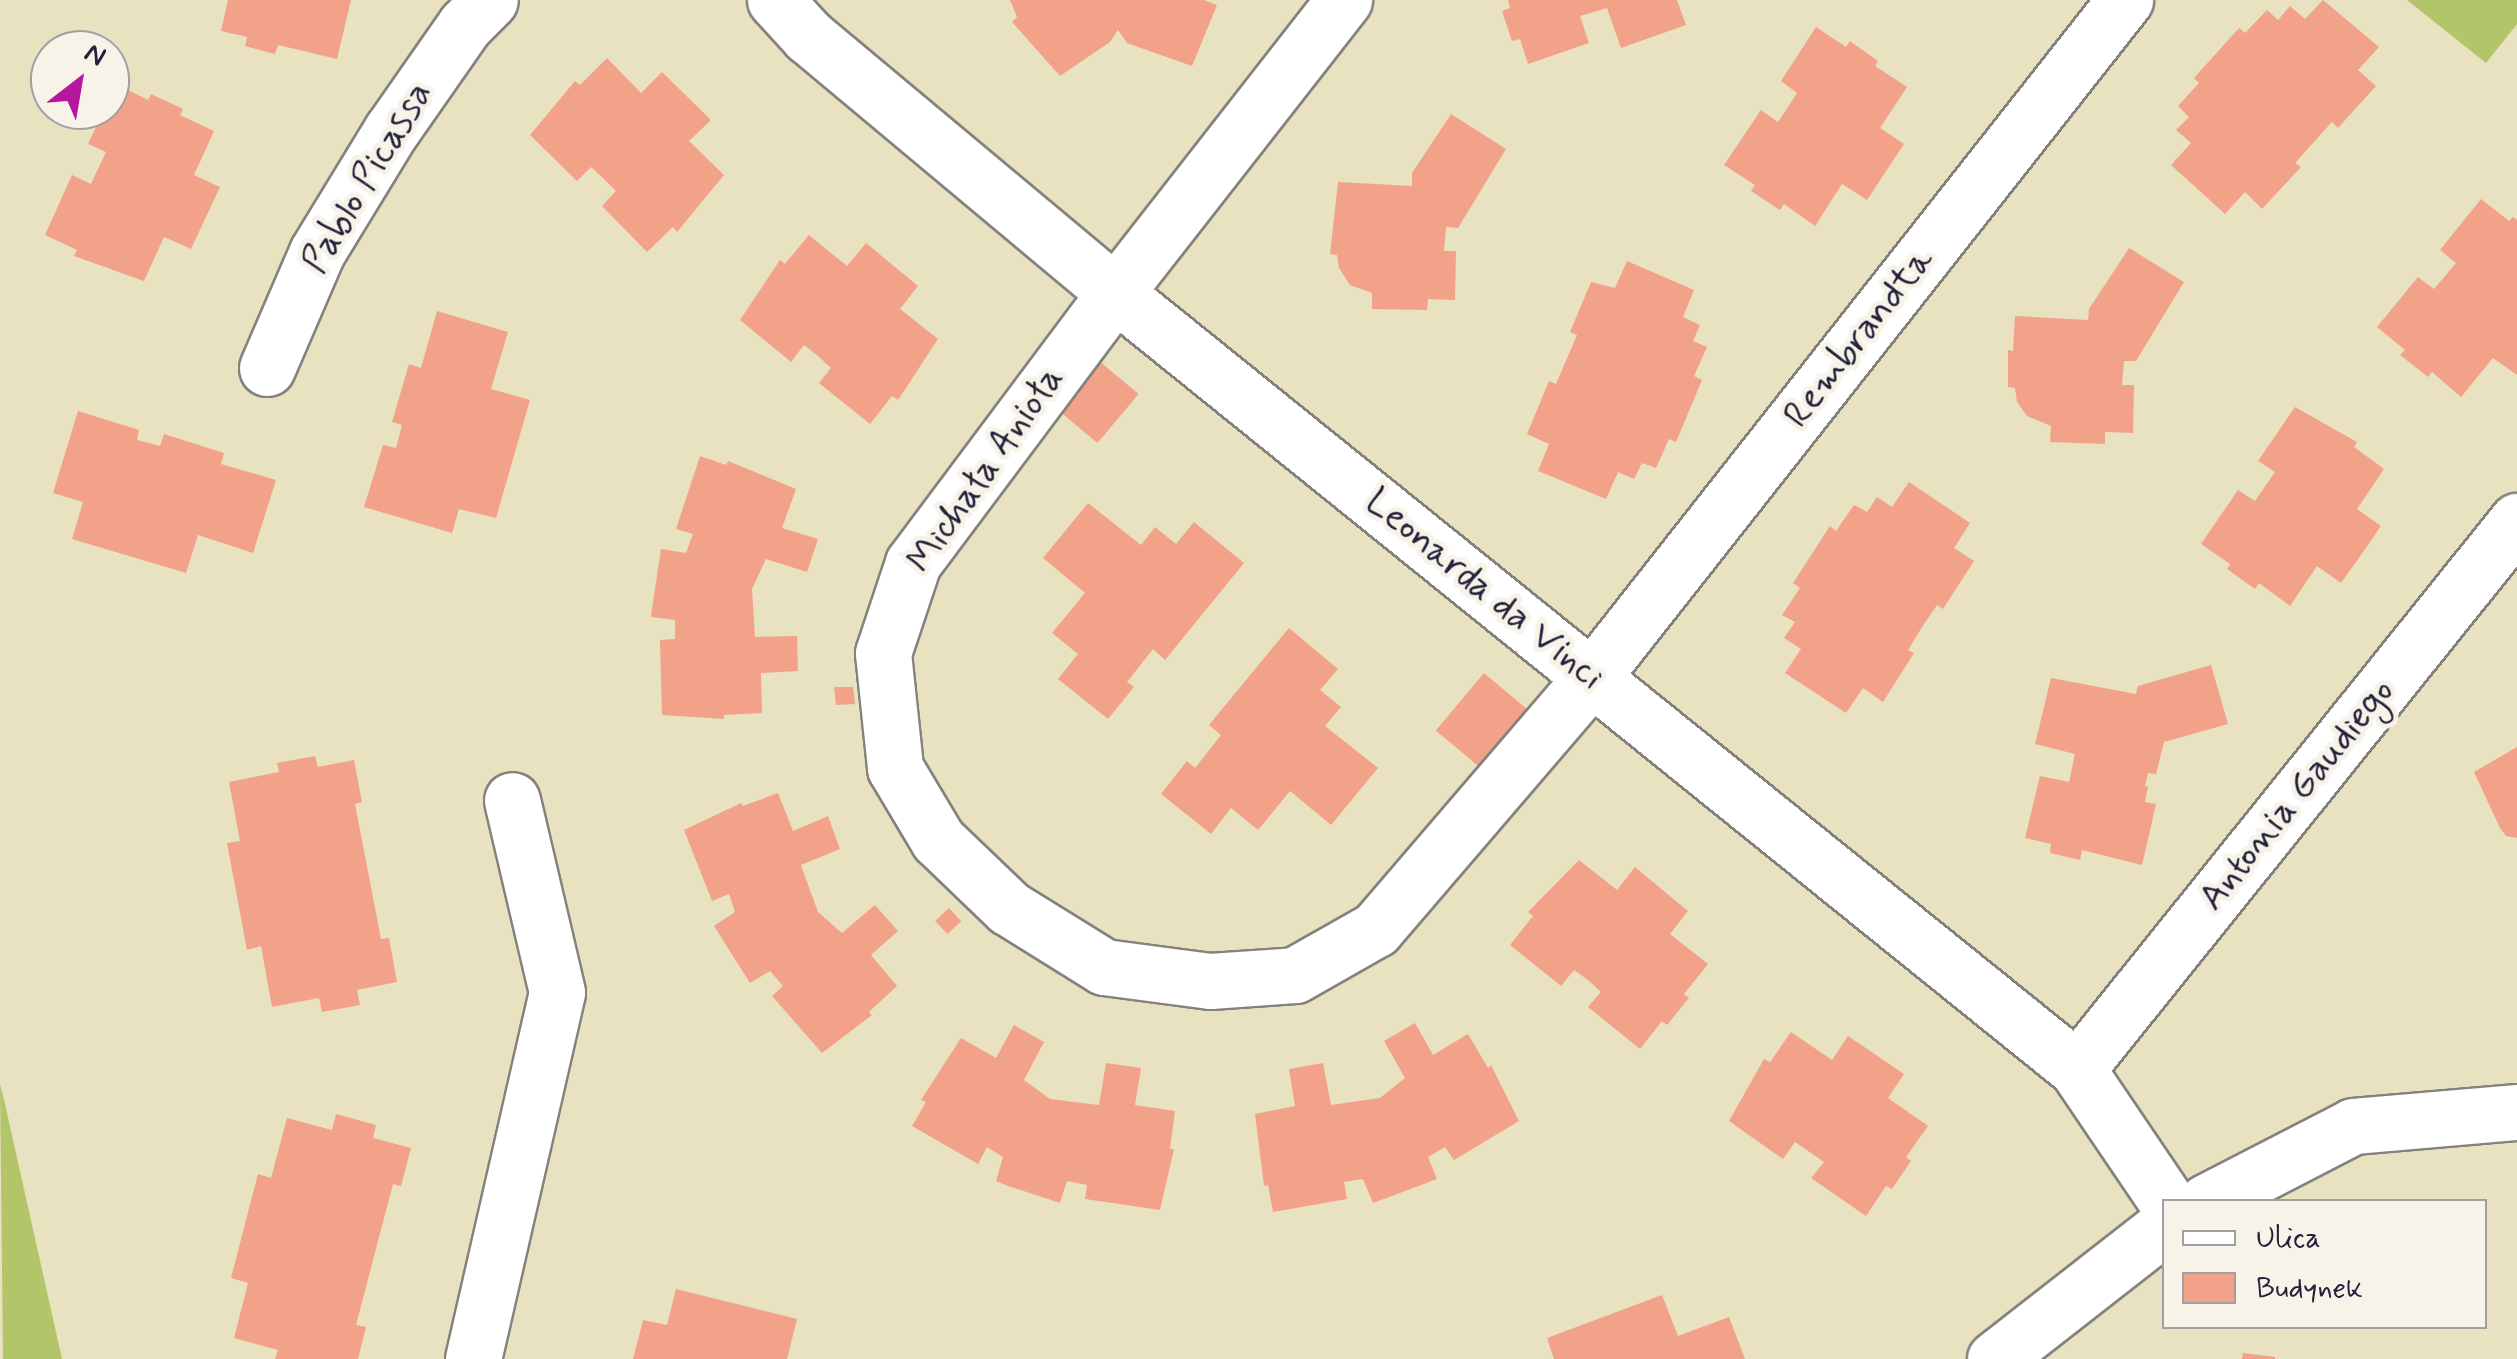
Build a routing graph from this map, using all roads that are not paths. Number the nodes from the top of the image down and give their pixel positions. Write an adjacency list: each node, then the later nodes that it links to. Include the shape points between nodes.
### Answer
1 (490, 0): 6 (street, Pablo Picassa, via 390,132 317,252)
2 (774, 0): 5 (street, Leonarda da Vinci, via 808,36)
3 (1344, 0): 5 (street, Michała Anioła)
4 (2125, 0): 8 (street, Rembrandta)
5 (1115, 293): 8 (street, Leonarda da Vinci); 8 (street, Michała Anioła, via 913,563 882,653 894,768 938,840 1009,908 1104,967 1210,982 1295,975 1376,929)
6 (268, 368)
7 (2517, 521): 10 (street, Antonia Gaudiego)
8 (1592, 677): 10 (street, Leonarda da Vinci)
9 (512, 800): 15 (street, via 557,992)
10 (2077, 1069): 12 (street, Leonarda da Vinci)
11 (2517, 1112): 13 (street, via 2353,1126)
12 (2166, 1199)
13 (2212, 1199)
14 (2162, 1228): 16 (street)
15 (474, 1359)
16 (1995, 1359)

